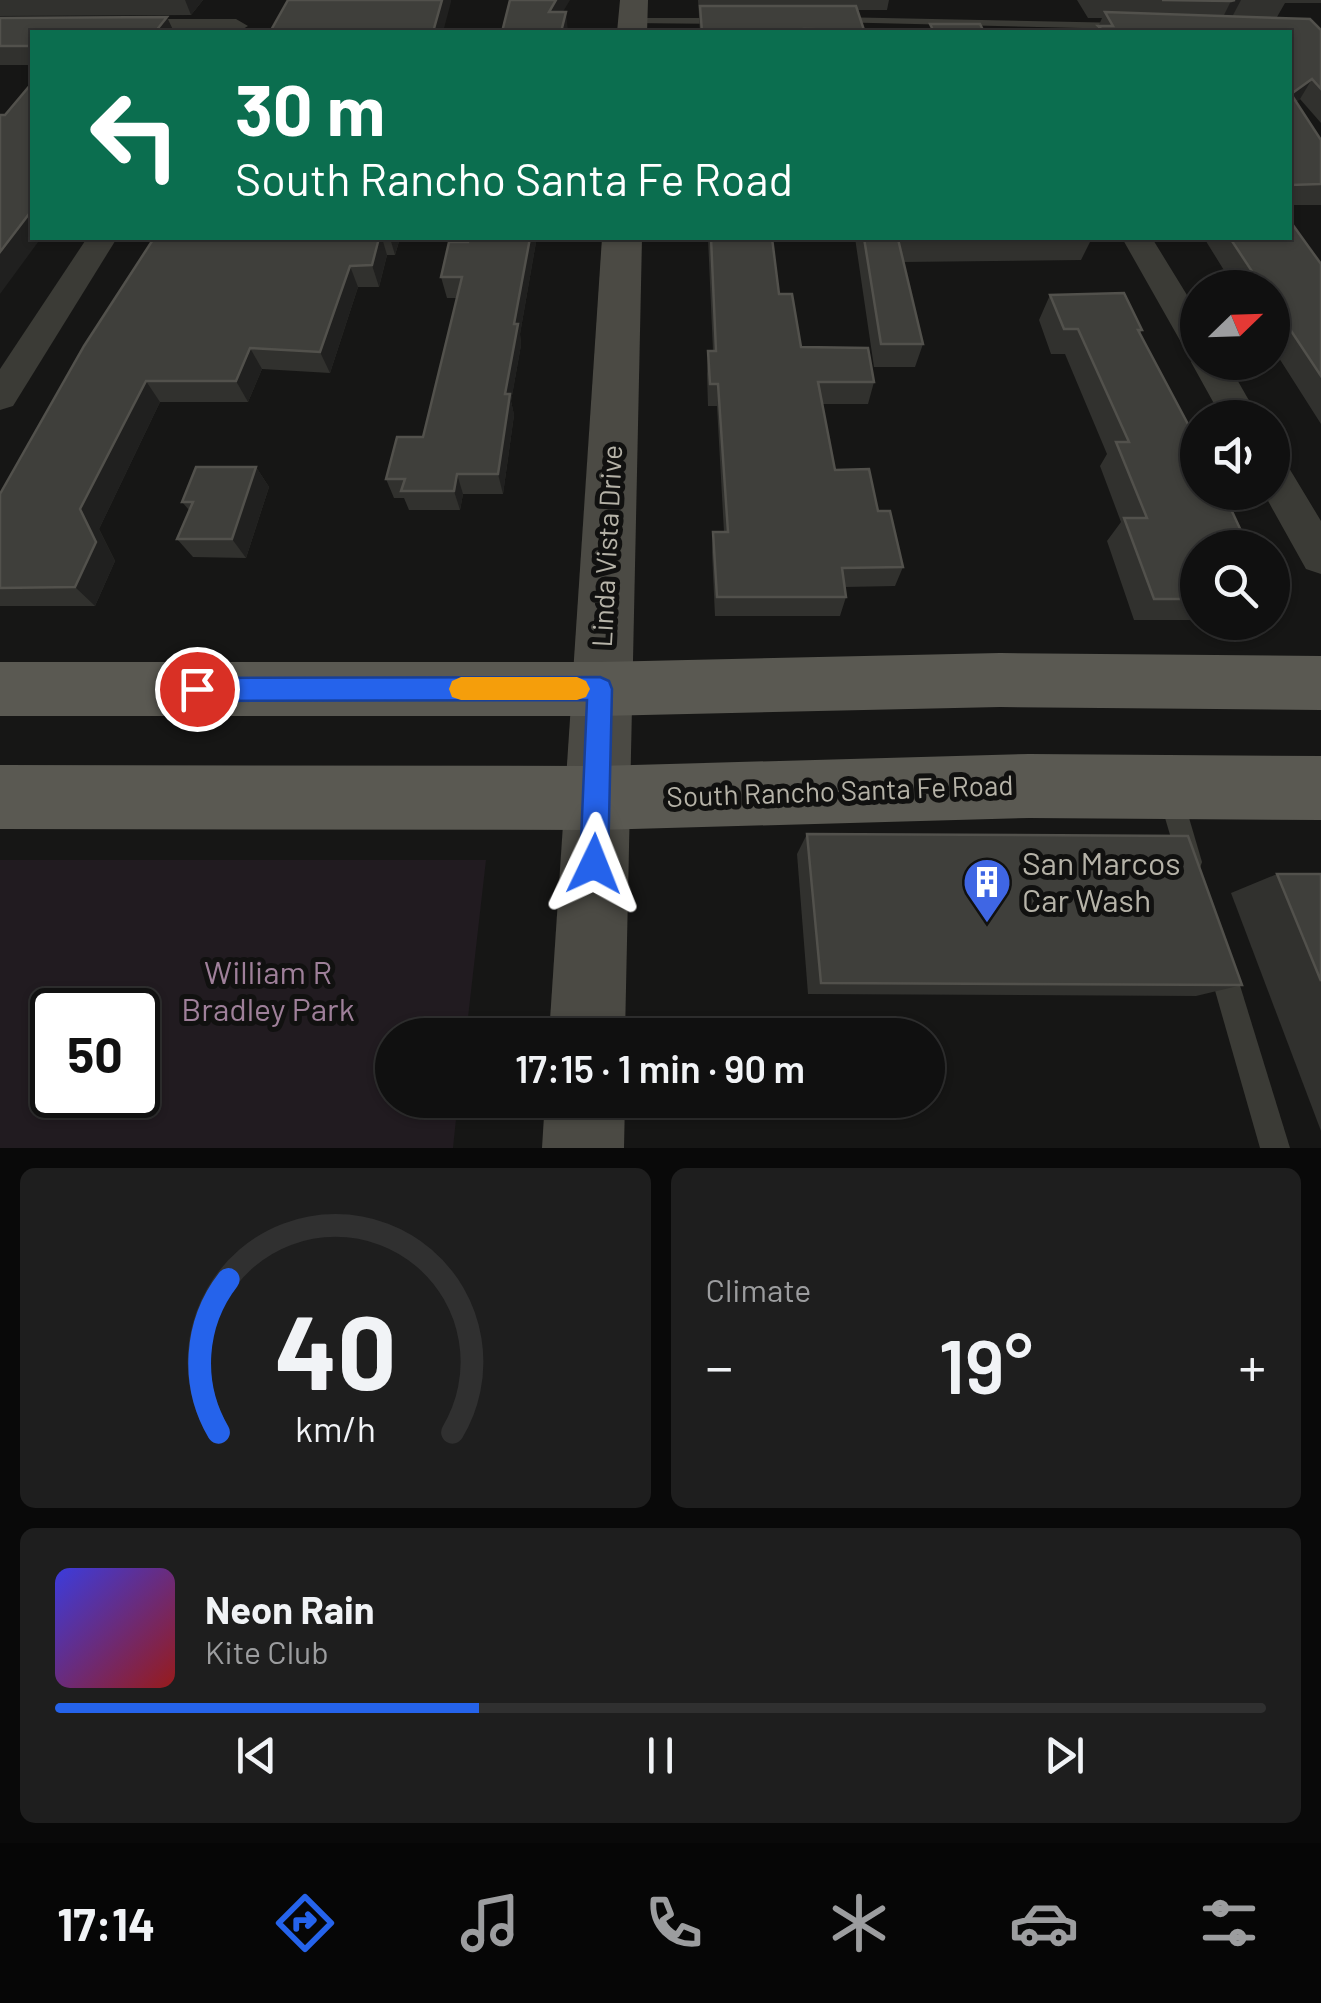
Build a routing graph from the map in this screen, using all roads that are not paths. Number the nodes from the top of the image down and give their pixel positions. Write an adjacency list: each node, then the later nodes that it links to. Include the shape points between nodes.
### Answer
1 (254, 0): 7 (street)
2 (633, 18): 4 (lane)
3 (829, 20): 6 (lane)
4 (737, 21)
5 (0, 26): 7 (street)
6 (1134, 26)
7 (234, 29)
8 (101, 240): 12 (street)
9 (622, 240): 16 (main road, Linda Vista Drive)
10 (1138, 240): 11 (street)
11 (1180, 312)
12 (0, 397)
13 (1290, 504): 14 (street)
14 (1321, 557)
15 (1321, 683): 16 (main road, via 1000,680)
16 (600, 689): 17 (main road); 21 (main road, Linda Vista Drive)
17 (0, 690)
18 (1168, 787): 19 (main road, South Rancho Santa Fe Road); 21 (main road, South Rancho Santa Fe Road); 22 (lane)
19 (1321, 788)
20 (0, 797): 21 (main road, South Rancho Santa Fe Road)
21 (597, 798): 24 (main road, Linda Vista Drive)
22 (1196, 882)
23 (1213, 939): 27 (lane)
24 (589, 1018)
25 (584, 1118): 26 (main road)
26 (583, 1148)
27 (1275, 1148)

